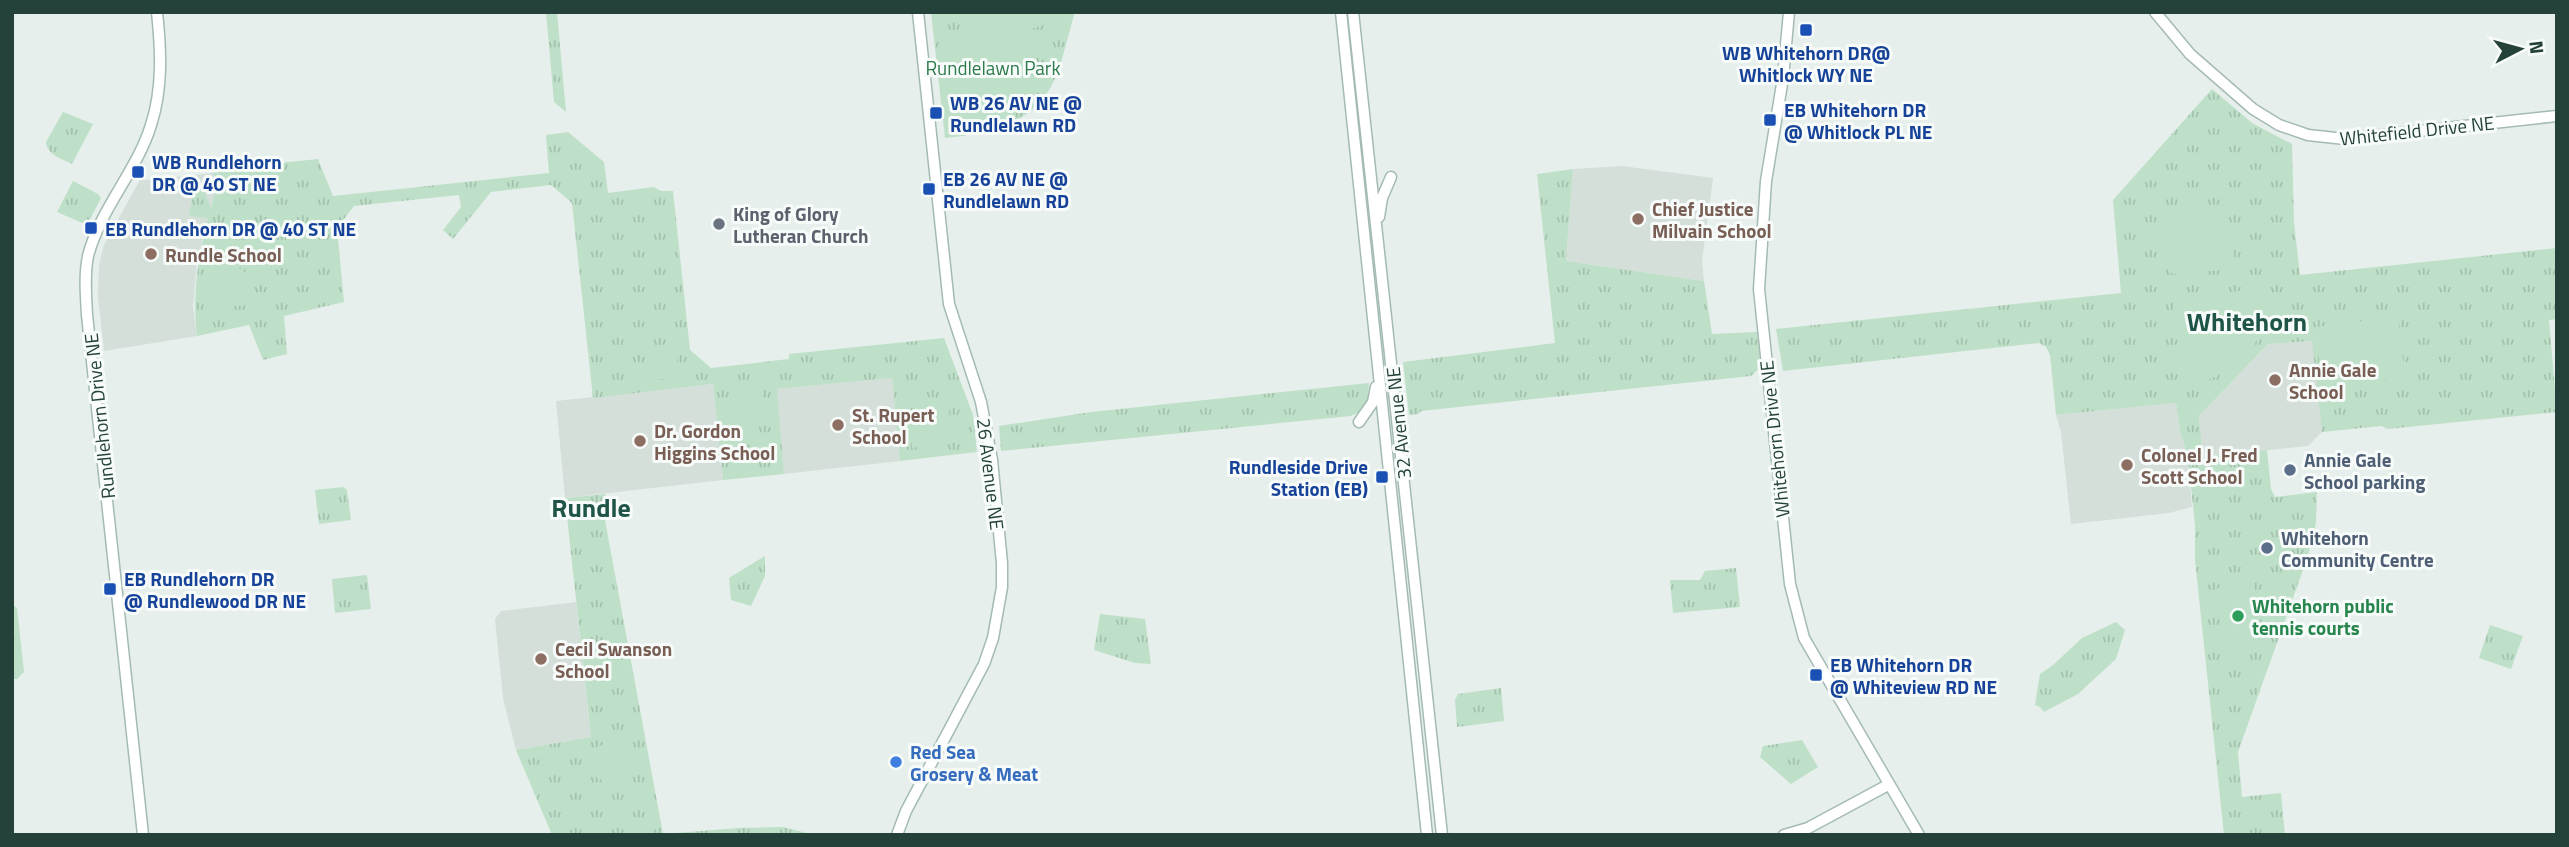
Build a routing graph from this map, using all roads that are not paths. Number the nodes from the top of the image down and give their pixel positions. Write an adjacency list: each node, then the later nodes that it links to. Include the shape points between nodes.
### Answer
1 (157, 12): 13 (street, Rundlehorn Drive NE, via 161,67 151,125 96,236 88,257 86,285)
2 (918, 12): 14 (street, 26 Avenue NE, via 949,304 987,425 1002,587 984,664)
3 (1341, 12): 10 (street, 32 Avenue NE)
4 (1353, 12): 9 (street, 32 Avenue NE)
5 (1789, 12): 12 (street, Whitehorn Drive NE, via 1766,181 1759,289 1790,584 1804,638)
6 (2155, 12): 7 (street, Whitefield Drive NE, via 2190,54 2253,109 2308,135 2345,139)
7 (2557, 116)
8 (1391, 177): 9 (street)
9 (1377, 228): 16 (street, 32 Avenue NE)
10 (1378, 369): 11 (street, via 1373,402); 15 (street, 32 Avenue NE)
11 (1359, 422)
12 (1888, 785): 17 (street, via 1808,828); 18 (street, Whitehorn Drive NE)
13 (143, 835)
14 (897, 835)
15 (1427, 835)
16 (1442, 835)
17 (1784, 835)
18 (1919, 835)

